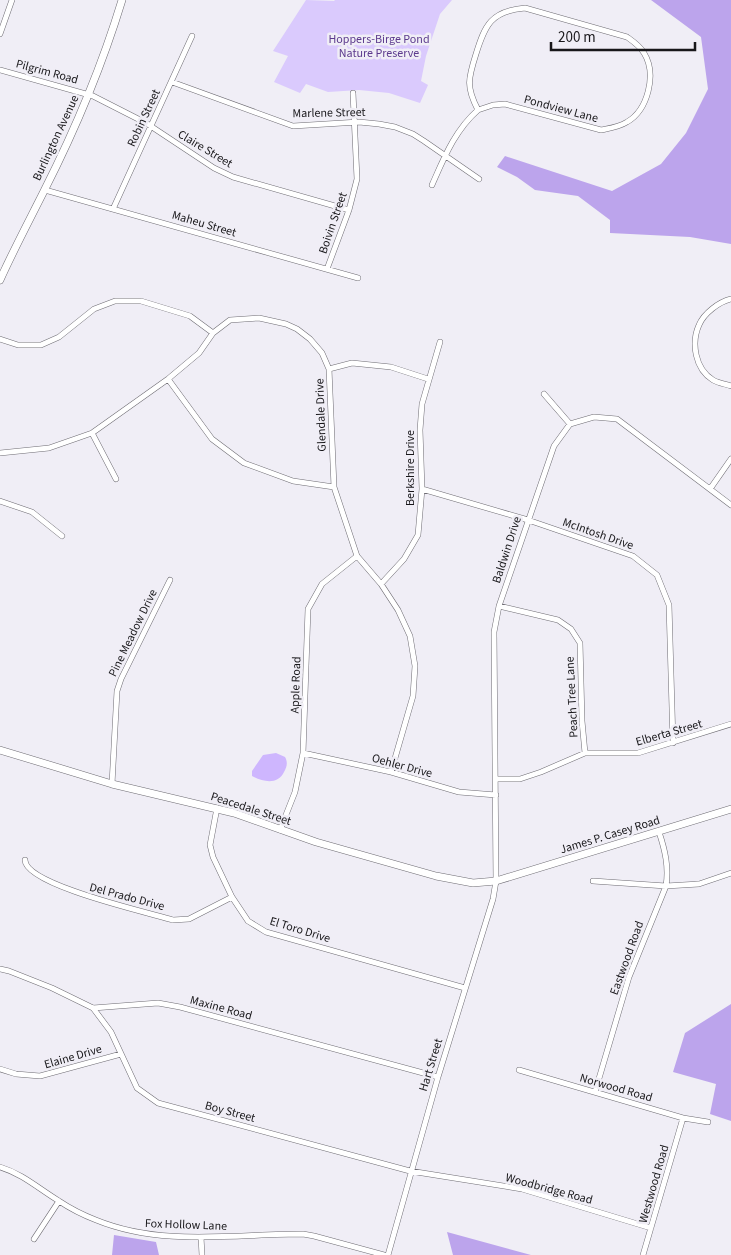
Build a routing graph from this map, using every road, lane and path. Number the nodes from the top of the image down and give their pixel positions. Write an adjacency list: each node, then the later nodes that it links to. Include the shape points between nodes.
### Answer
1 (12, 0): 3 (street)
2 (122, 0): 8 (main road, Burlington Avenue)
3 (0, 34)
4 (192, 36): 6 (street, Robin Street)
5 (0, 70): 8 (street, Pilgrim Road)
6 (172, 82): 10 (street, Marlene Street, via 293,126); 11 (street, Robin Street)
7 (353, 93): 10 (street, Boivin Street)
8 (88, 94): 11 (street, Claire Street); 15 (main road, Burlington Avenue)
9 (478, 110): 9 (street, Pondview Lane, via 505,104 601,130 616,128 628,122 642,106 650,75 648,63 636,44 627,37 538,11 512,9 492,20 481,38 469,82 470,94); 12 (street, via 464,125)
10 (354, 122): 12 (street, Marlene Street, via 405,131); 17 (street, Boivin Street, via 357,179)
11 (151, 126): 16 (street, Robin Street); 17 (street, Claire Street, via 233,177)
12 (445, 156): 13 (street, Marlene Street); 14 (street)
13 (479, 179)
14 (432, 185)
15 (45, 190): 16 (street, Maheu Street); 20 (main road, Burlington Avenue)
16 (113, 209): 18 (street, Maheu Street)
17 (349, 210): 18 (street, Boivin Street)
18 (327, 270): 19 (street, Maheu Street)
19 (358, 278)
20 (0, 280)
21 (731, 299): 28 (street, via 708,312 698,325 694,346 698,363 712,379)
22 (213, 333): 23 (street, via 190,316 141,301 114,301 94,309 59,337 41,345 18,345); 25 (street, Glendale Drive, via 230,320 259,318 286,324 310,339); 26 (street, Glendale Drive, via 198,353)
23 (0, 339)
24 (440, 342): 27 (street, Berkshire Drive)
25 (330, 369): 27 (street, via 352,363 391,366); 35 (street, Glendale Drive)
26 (168, 379): 31 (street, Glendale Drive); 35 (street, via 212,439 244,464 293,482)
27 (428, 379): 36 (street, Berkshire Drive, via 420,430)
28 (731, 386)
29 (544, 394): 30 (street)
30 (570, 424): 37 (street, via 594,417 617,418); 40 (street, Baldwin Drive, via 554,446)
31 (92, 433): 32 (street, Glendale Drive, via 49,448); 34 (street)
32 (0, 453)
33 (731, 459): 37 (street)
34 (116, 480)
35 (334, 487): 42 (street, Glendale Drive)
36 (422, 489): 40 (street, McIntosh Drive); 44 (street, Berkshire Drive, via 418,535 404,559)
37 (710, 489): 39 (street)
38 (0, 501): 41 (street, via 32,512)
39 (731, 505)
40 (528, 520): 45 (street, Baldwin Drive); 47 (street, McIntosh Drive, via 633,556 657,576 669,605)
41 (62, 536)
42 (357, 556): 44 (street, Glendale Drive); 50 (street, Apple Road, via 322,584 308,609)
43 (170, 580): 53 (street, Pine Meadow Drive, via 117,691)
44 (381, 584): 51 (street, Glendale Drive, via 410,636 415,666 413,696)
45 (499, 606): 49 (street, Peach Tree Lane, via 558,620 580,643); 52 (street, Baldwin Drive, via 494,632)
46 (731, 724): 47 (street, Elberta Street)
47 (673, 742): 49 (street, Elberta Street, via 638,754)
48 (0, 750): 53 (main road, Peacedale Street)
49 (585, 753): 52 (street, Elberta Street, via 520,779)
50 (303, 754): 51 (street, Oehler Drive); 57 (street, Apple Road, via 295,792)
51 (391, 772): 54 (street, Oehler Drive, via 459,792)
52 (496, 779): 54 (street, Baldwin Drive)
53 (112, 784): 55 (main road, Peacedale Street)
54 (496, 795): 61 (street, Baldwin Drive)
55 (217, 808): 57 (main road, Peacedale Street); 64 (street, El Toro Drive, via 210,845)
56 (731, 809): 58 (main road, James P. Casey Road)
57 (280, 830): 61 (main road, Peacedale Street, via 436,876 473,884)
58 (660, 832): 61 (main road, James P. Casey Road); 63 (street, Eastwood Road, via 666,854)
59 (25, 860): 64 (street, Del Prado Drive, via 30,871 70,891 173,920 190,919)
60 (731, 873): 63 (street, via 699,884)
61 (496, 881): 66 (street, Hart Street)
62 (593, 881): 63 (street)
63 (666, 886): 72 (street, Eastwood Road, via 629,977)
64 (232, 897): 66 (street, El Toro Drive, via 248,921 266,932)
65 (0, 970): 67 (street, Maxine Road, via 52,988)
66 (465, 988): 71 (street, Hart Street)
67 (94, 1008): 68 (street, Boy Street); 71 (street, Maxine Road, via 158,1003 180,1007)
68 (122, 1054): 69 (street, Elaine Drive, via 40,1076); 76 (street, Boy Street, via 137,1088 158,1103)
69 (0, 1069)
70 (519, 1070): 72 (street, Norwood Road)
71 (438, 1077): 76 (street, Hart Street)
72 (595, 1092): 73 (street, Norwood Road)
73 (683, 1118): 74 (street, Norwood Road); 78 (street, Westwood Road)
74 (708, 1122)
75 (0, 1167): 77 (street, Fox Hollow Lane, via 24,1177)
76 (410, 1171): 78 (street, Woodbridge Road, via 522,1189); 83 (street, Hart Street)
77 (59, 1201): 79 (street, Fox Hollow Lane, via 93,1220 127,1231 157,1236); 80 (street)
78 (651, 1228): 84 (street, Westwood Road)
79 (201, 1237): 81 (street); 82 (street, Fox Hollow Lane, via 303,1234)
80 (34, 1239)
81 (202, 1255)
82 (384, 1255)
83 (388, 1255)
84 (643, 1255)

